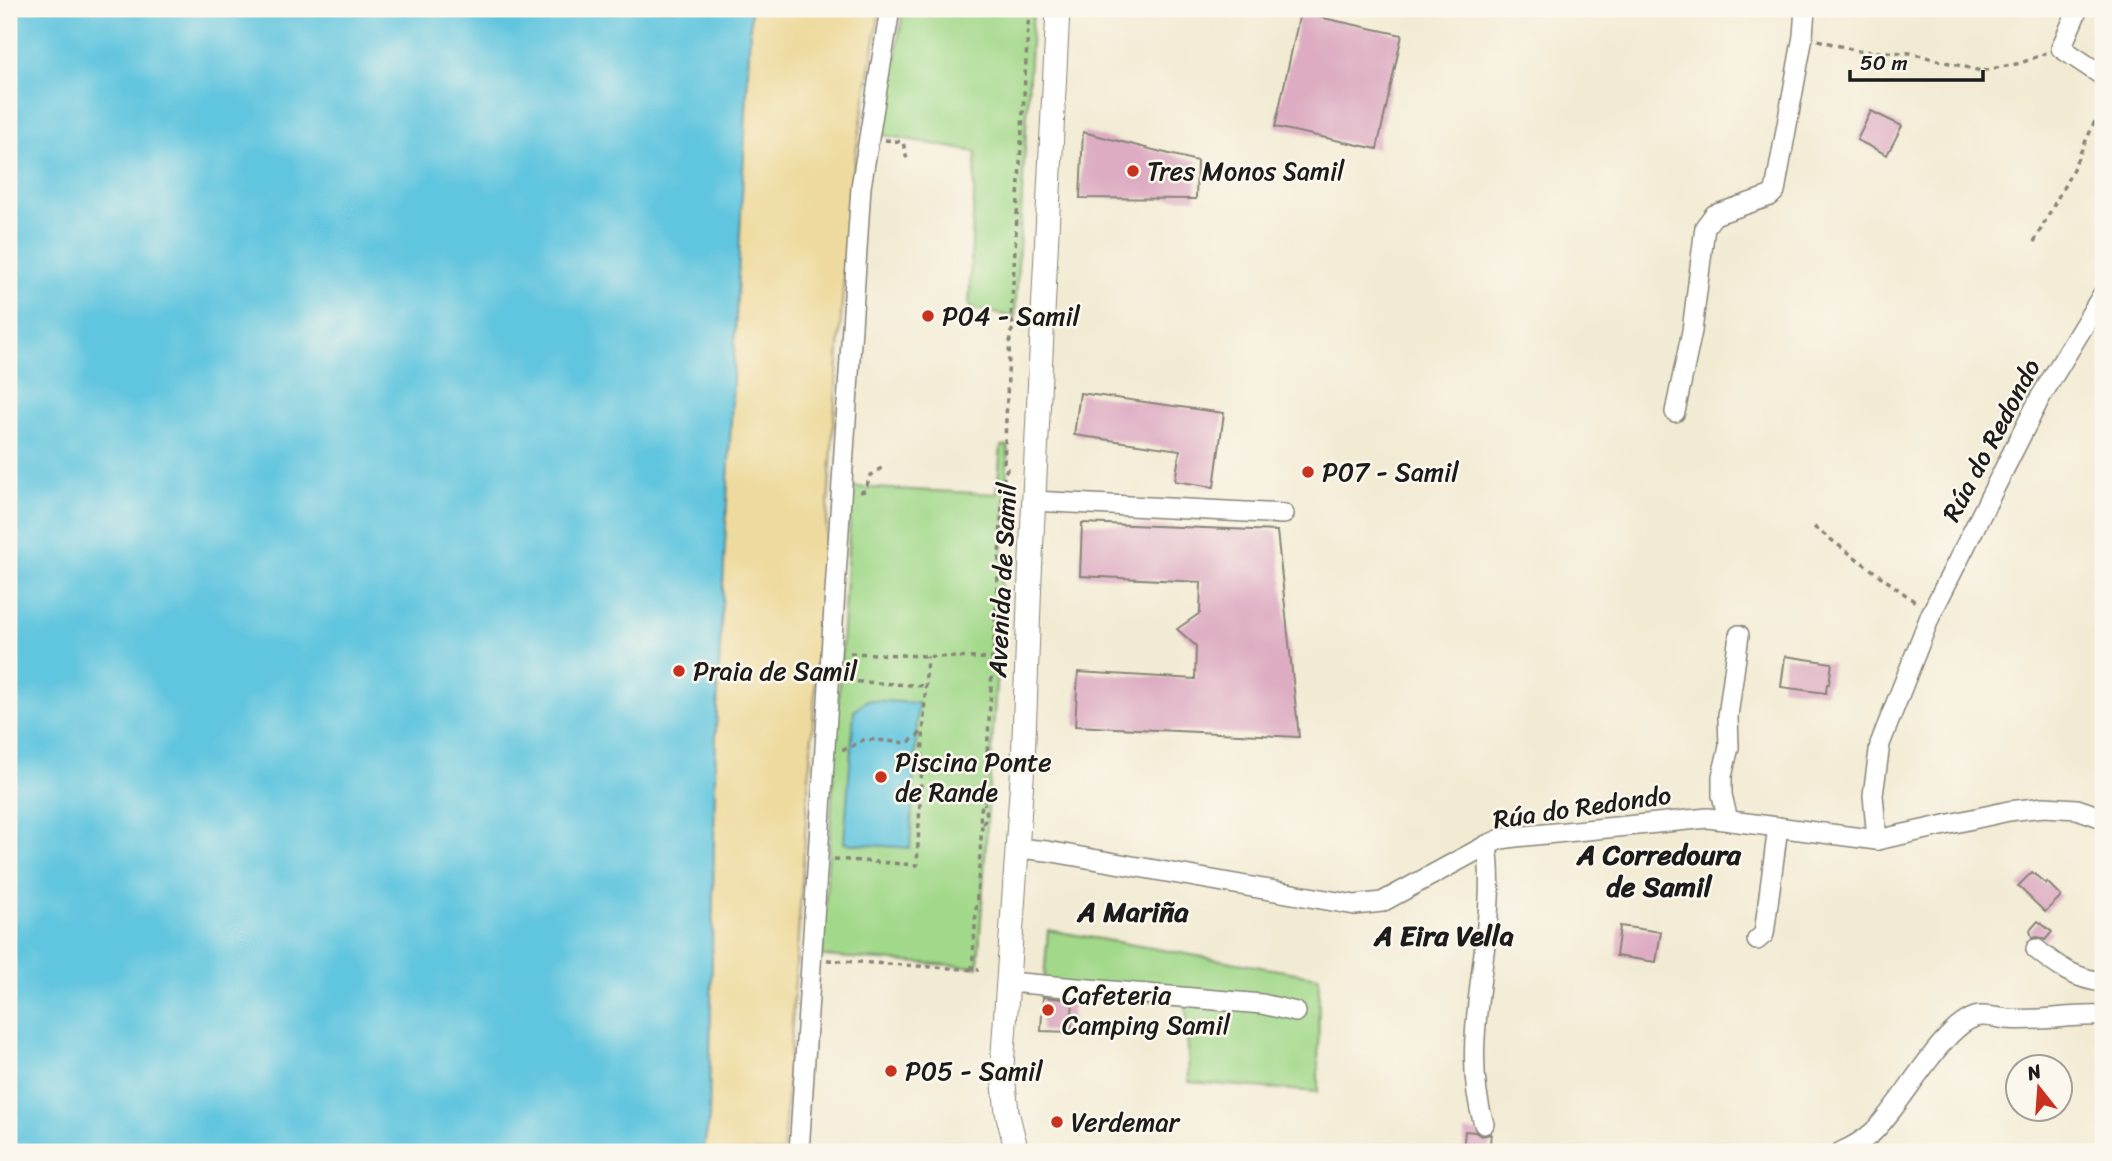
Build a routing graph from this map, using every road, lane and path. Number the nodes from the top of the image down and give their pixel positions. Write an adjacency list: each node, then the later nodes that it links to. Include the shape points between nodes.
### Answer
1 (890, 9): 12 (street)
2 (1029, 9): 16 (path)
3 (1058, 9): 21 (main road, Avenida de Samil)
4 (1404, 9): 5 (path)
5 (1410, 9)
6 (1805, 9): 8 (street)
7 (2078, 9): 9 (street)
8 (1803, 36): 9 (path, via 1858,51 1910,53 1981,71); 18 (street, via 1775,191 1714,215 1705,227 1692,331)
9 (2061, 48): 10 (street)
10 (2103, 76)
11 (2103, 104): 14 (path)
12 (869, 138): 13 (path, via 903,142); 20 (street, via 861,187)
13 (907, 160)
14 (2034, 242)
15 (2103, 294): 26 (street, Rúa do Redondo, via 2040,398)
16 (1007, 405): 17 (path); 24 (path)
17 (1013, 406)
18 (1675, 412)
19 (884, 466): 20 (path, via 870,476 865,491)
20 (840, 493): 28 (street)
21 (1034, 501): 22 (street); 43 (main road, Avenida de Samil)
22 (1284, 514)
23 (1814, 527): 26 (path)
24 (1000, 543): 25 (path); 30 (path)
25 (1007, 543)
26 (1931, 614): 41 (street, Rúa do Redondo, via 1880,744 1873,795)
27 (1739, 635): 38 (street, via 1728,716 1730,747 1722,776)
28 (830, 652): 29 (path); 32 (street)
29 (927, 656): 30 (path); 33 (path)
30 (994, 659): 31 (path); 36 (path)
31 (1001, 659)
32 (828, 680): 33 (path); 44 (street)
33 (926, 686): 34 (path)
34 (923, 730): 35 (path, via 908,743 865,739); 44 (path, via 917,864)
35 (847, 749)
36 (984, 803): 39 (path); 39 (path, via 989,814)
37 (2103, 818): 41 (street, Rúa do Redondo, via 2077,809 2044,807)
38 (1728, 820): 40 (street, Rúa do Redondo); 42 (street, Rúa do Redondo, via 1708,818 1515,837)
39 (982, 824): 48 (path)
40 (1778, 827): 41 (street, Rúa do Redondo); 45 (street, via 1765,934)
41 (1877, 840)
42 (1487, 845): 43 (street, Rúa do Redondo, via 1382,902 1355,905); 54 (street, via 1490,896 1475,1065 1477,1102)
43 (1017, 848): 50 (main road, Avenida de Samil)
44 (818, 858): 47 (street)
45 (1757, 940)
46 (2036, 949): 51 (street, via 2062,970)
47 (811, 959): 48 (path); 55 (street)
48 (972, 970): 49 (path)
49 (979, 970)
50 (1008, 982): 52 (street, via 1262,1004); 56 (main road, Avenida de Samil, via 1003,1080)
51 (2103, 982)
52 (1296, 1012)
53 (2103, 1016): 57 (street, via 2040,1020 1978,1016 1965,1022 1931,1057 1875,1130)
54 (1484, 1124)
55 (799, 1152)
56 (1017, 1152)
57 (1841, 1152)

